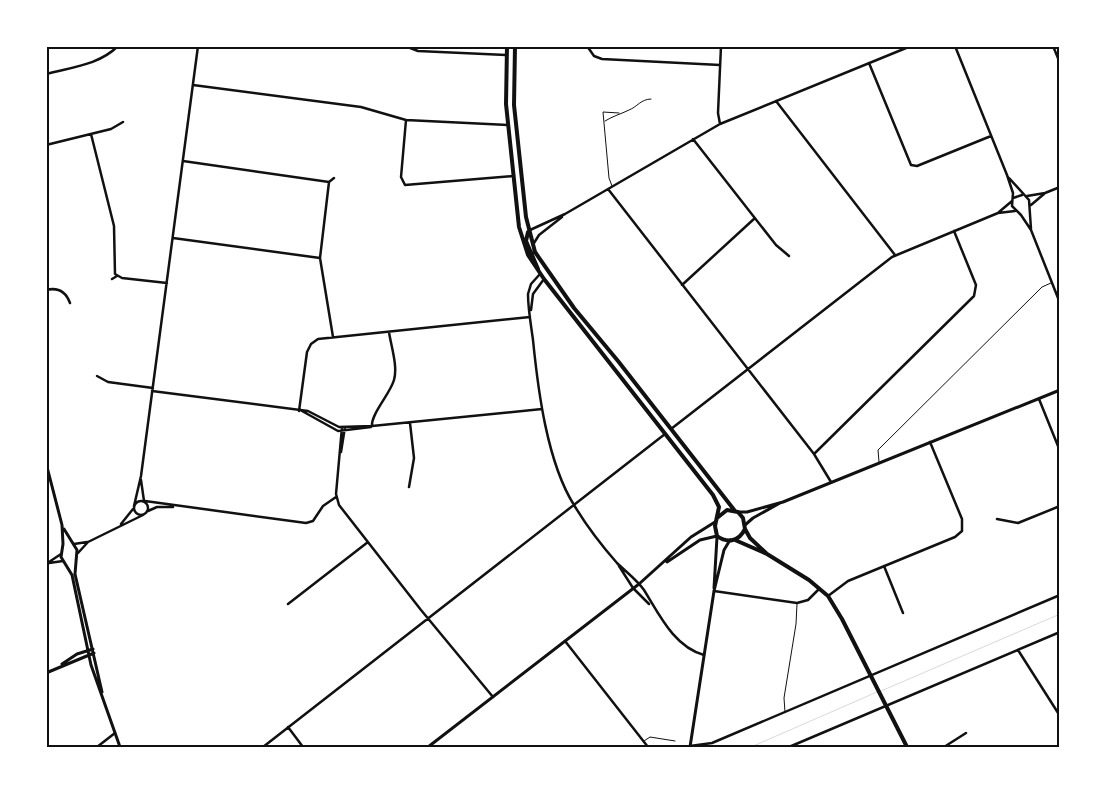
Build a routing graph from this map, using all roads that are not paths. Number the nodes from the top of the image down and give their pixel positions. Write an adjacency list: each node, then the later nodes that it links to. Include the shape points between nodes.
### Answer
1 (118, 46): 16 (street, via 97,61)
2 (198, 46): 17 (street)
3 (405, 46): 11 (street, via 413,50)
4 (507, 46): 11 (main road)
5 (515, 46): 12 (main road)
6 (587, 46): 15 (street, via 594,56 602,59)
7 (721, 46): 15 (street)
8 (911, 46): 13 (street)
9 (956, 46): 28 (street)
10 (1053, 46): 14 (street)
11 (506, 55): 12 (main road); 26 (main road)
12 (514, 55): 24 (main road)
13 (869, 63): 19 (street); 28 (street, via 911,165 917,166)
14 (1060, 63)
15 (720, 65): 25 (street)
16 (46, 74)
17 (193, 85): 21 (street, via 361,107); 31 (street)
18 (651, 99): 20 (lane)
19 (776, 101): 25 (street); 56 (street)
20 (619, 113): 22 (lane); 22 (lane, via 603,112)
21 (406, 120): 26 (street); 36 (street, via 401,177)
22 (604, 121): 37 (lane)
23 (123, 122): 27 (street)
24 (516, 124): 26 (main road); 51 (main road)
25 (720, 124): 29 (street)
26 (508, 125): 33 (main road)
27 (91, 134): 30 (street); 59 (street, via 114,226 114,268)
28 (990, 136): 32 (street)
29 (693, 139): 37 (street); 49 (street)
30 (46, 145)
31 (183, 161): 35 (street); 53 (street)
32 (1007, 175): 42 (street); 43 (street)
33 (514, 176): 36 (street); 58 (main road, via 521,236)
34 (334, 178): 35 (street)
35 (330, 182): 57 (street)
36 (404, 184): 40 (street)
37 (612, 186): 39 (street)
38 (1060, 187): 41 (street)
39 (607, 189): 48 (street); 64 (street)
40 (400, 190)
41 (1045, 193): 42 (street); 44 (street)
42 (1024, 196): 43 (street); 44 (street)
43 (1013, 200): 45 (street); 46 (street)
44 (1029, 207): 47 (street); 50 (street)
45 (1015, 211): 46 (street); 47 (street)
46 (998, 213): 52 (street)
47 (1019, 213): 50 (street)
48 (565, 214): 51 (street); 54 (street, via 539,235)
49 (755, 218): 55 (street); 64 (street)
50 (1031, 230): 62 (street)
51 (528, 231): 54 (main road); 58 (main road, via 526,241)
52 (954, 231): 56 (street); 86 (street, via 976,284 974,296)
53 (172, 238): 57 (street); 63 (street)
54 (532, 246): 81 (main road, via 574,308)
55 (789, 256)
56 (895, 256): 71 (street)
57 (320, 258): 70 (street)
58 (540, 274): 61 (main road); 68 (street, via 528,290)
59 (117, 276): 60 (street); 63 (street)
60 (112, 279)
61 (544, 280): 68 (street, via 533,294); 83 (main road)
62 (1051, 282): 67 (street); 88 (lane, via 878,450)
63 (167, 283): 73 (street)
64 (682, 285): 71 (street)
65 (46, 290): 66 (street, via 62,291)
66 (70, 303)
67 (1060, 303)
68 (530, 317): 69 (street); 76 (street)
69 (389, 331): 70 (street); 79 (street, via 395,376 386,399 372,420)
70 (333, 337): 77 (street, via 316,340 308,348)
71 (748, 369): 81 (street); 86 (street)
72 (97, 376): 73 (street, via 108,382)
73 (153, 390): 77 (street); 89 (street)
74 (1060, 390): 75 (street)
75 (1039, 399): 84 (street); 85 (street)
76 (542, 409): 78 (street); 96 (street, via 562,480)
77 (299, 411): 80 (street, via 310,412 334,426); 82 (street)
78 (410, 423): 79 (street); 91 (street, via 414,458)
79 (372, 426): 80 (street); 82 (street)
80 (344, 427): 82 (street)
81 (671, 429): 100 (main road)
82 (343, 431): 92 (street)
83 (665, 434): 96 (street); 103 (main road, via 716,499 719,510)
84 (930, 442): 88 (street); 122 (street, via 962,519 963,530 955,537)
85 (1060, 451)
86 (814, 454): 90 (street)
87 (46, 463): 104 (street)
88 (880, 463): 90 (street)
89 (141, 476): 93 (street); 98 (street)
90 (831, 482): 94 (street)
91 (409, 487)
92 (336, 497): 95 (street, via 323,506 314,521 306,523); 111 (street)
93 (144, 501): 95 (street); 98 (street, via 137,502); 99 (street)
94 (783, 502): 100 (street, via 747,512); 106 (street, via 753,518)
95 (177, 506): 99 (street)
96 (574, 506): 120 (street); 133 (street)
97 (1060, 506): 102 (street, via 1018,523)
98 (134, 507): 101 (street, via 136,514); 105 (street)
99 (148, 511): 101 (street)
100 (736, 511): 103 (main road, via 725,511); 106 (main road, via 743,518)
101 (143, 515): 105 (street)
102 (997, 519)
103 (716, 520): 107 (main road); 121 (street)
104 (62, 525): 112 (street); 113 (street)
105 (120, 525): 110 (street)
106 (745, 527): 109 (main road); 116 (main road, via 750,538)
107 (717, 536): 108 (main road); 121 (street, via 700,540); 126 (street)
108 (730, 540): 109 (main road); 126 (street, via 724,550)
109 (735, 540): 116 (main road)
110 (88, 542): 112 (street); 114 (street)
111 (368, 542): 130 (street); 133 (street)
112 (73, 544): 113 (street); 114 (street)
113 (63, 548): 115 (street)
114 (78, 553): 117 (street)
115 (61, 554): 118 (street); 119 (street)
116 (767, 554): 125 (main road)
117 (76, 558): 118 (street); 138 (street, via 75,574)
118 (65, 562): 119 (street); 136 (street, via 74,584)
119 (47, 564)
120 (618, 564): 123 (street); 124 (street)
121 (660, 566): 123 (street)
122 (884, 566): 128 (street, via 848,581); 132 (street)
123 (639, 584): 124 (street); 131 (street)
124 (633, 588): 131 (street); 135 (street)
125 (820, 588): 128 (main road); 129 (street, via 808,600)
126 (714, 591): 129 (street); 140 (street)
127 (1060, 595): 143 (street)
128 (828, 596): 143 (main road)
129 (797, 603): 147 (lane, via 784,698)
130 (288, 604)
131 (651, 605): 140 (street, via 683,645)
132 (904, 613)
133 (428, 618): 144 (street); 149 (street)
134 (1060, 632): 137 (street)
135 (565, 641): 144 (street); 152 (street)
136 (87, 650): 138 (street); 139 (street); 141 (street)
137 (1018, 650): 146 (street); 148 (street)
138 (93, 651): 139 (street); 145 (street)
139 (88, 655): 141 (street); 145 (street)
140 (704, 655): 154 (street)
141 (55, 668): 142 (street)
142 (46, 673)
143 (871, 675): 146 (main road); 147 (street)
144 (493, 697): 159 (street)
145 (105, 705): 150 (street)
146 (886, 706): 161 (street); 162 (main road)
147 (785, 712): 154 (street, via 707,745)
148 (1060, 716)
149 (288, 727): 157 (street); 158 (street)
150 (115, 733): 155 (street); 156 (street)
151 (966, 733): 163 (street)
152 (644, 741): 153 (lane, via 650,737); 160 (street)
153 (675, 741)
154 (690, 746)
155 (97, 747)
156 (120, 747)
157 (263, 747)
158 (303, 747)
159 (428, 747)
160 (648, 747)
161 (789, 747)
162 (907, 747)
163 (944, 747)

